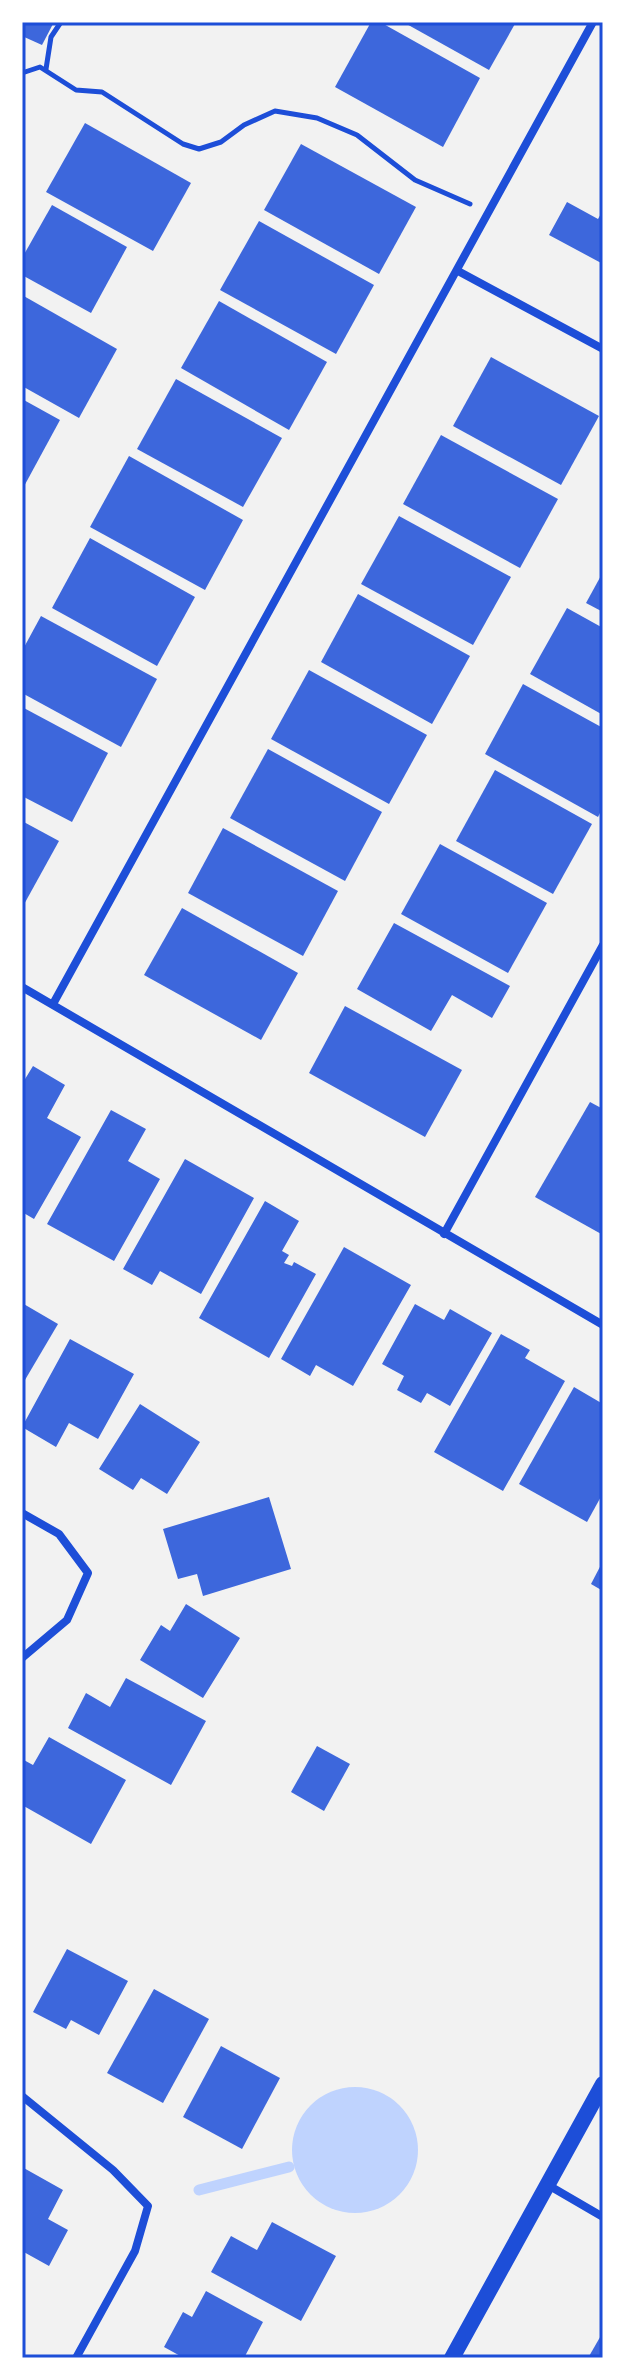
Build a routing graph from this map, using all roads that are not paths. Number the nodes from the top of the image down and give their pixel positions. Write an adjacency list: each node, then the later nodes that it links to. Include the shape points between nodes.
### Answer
1 (593, 22): 2 (street)
2 (458, 271): 3 (street); 6 (street)
3 (603, 349)
4 (603, 945): 7 (street)
5 (22, 987): 6 (street)
6 (53, 1004): 7 (street)
7 (444, 1234): 8 (street)
8 (603, 1325)
9 (22, 1513): 10 (street, via 59,1534 88,1573 67,1620)
10 (22, 1658)
11 (603, 2084): 13 (main road)
12 (22, 2096): 15 (street, via 113,2170 148,2206 135,2251)
13 (548, 2185): 14 (street); 16 (main road)
14 (603, 2217)
15 (76, 2358)
16 (452, 2358)

